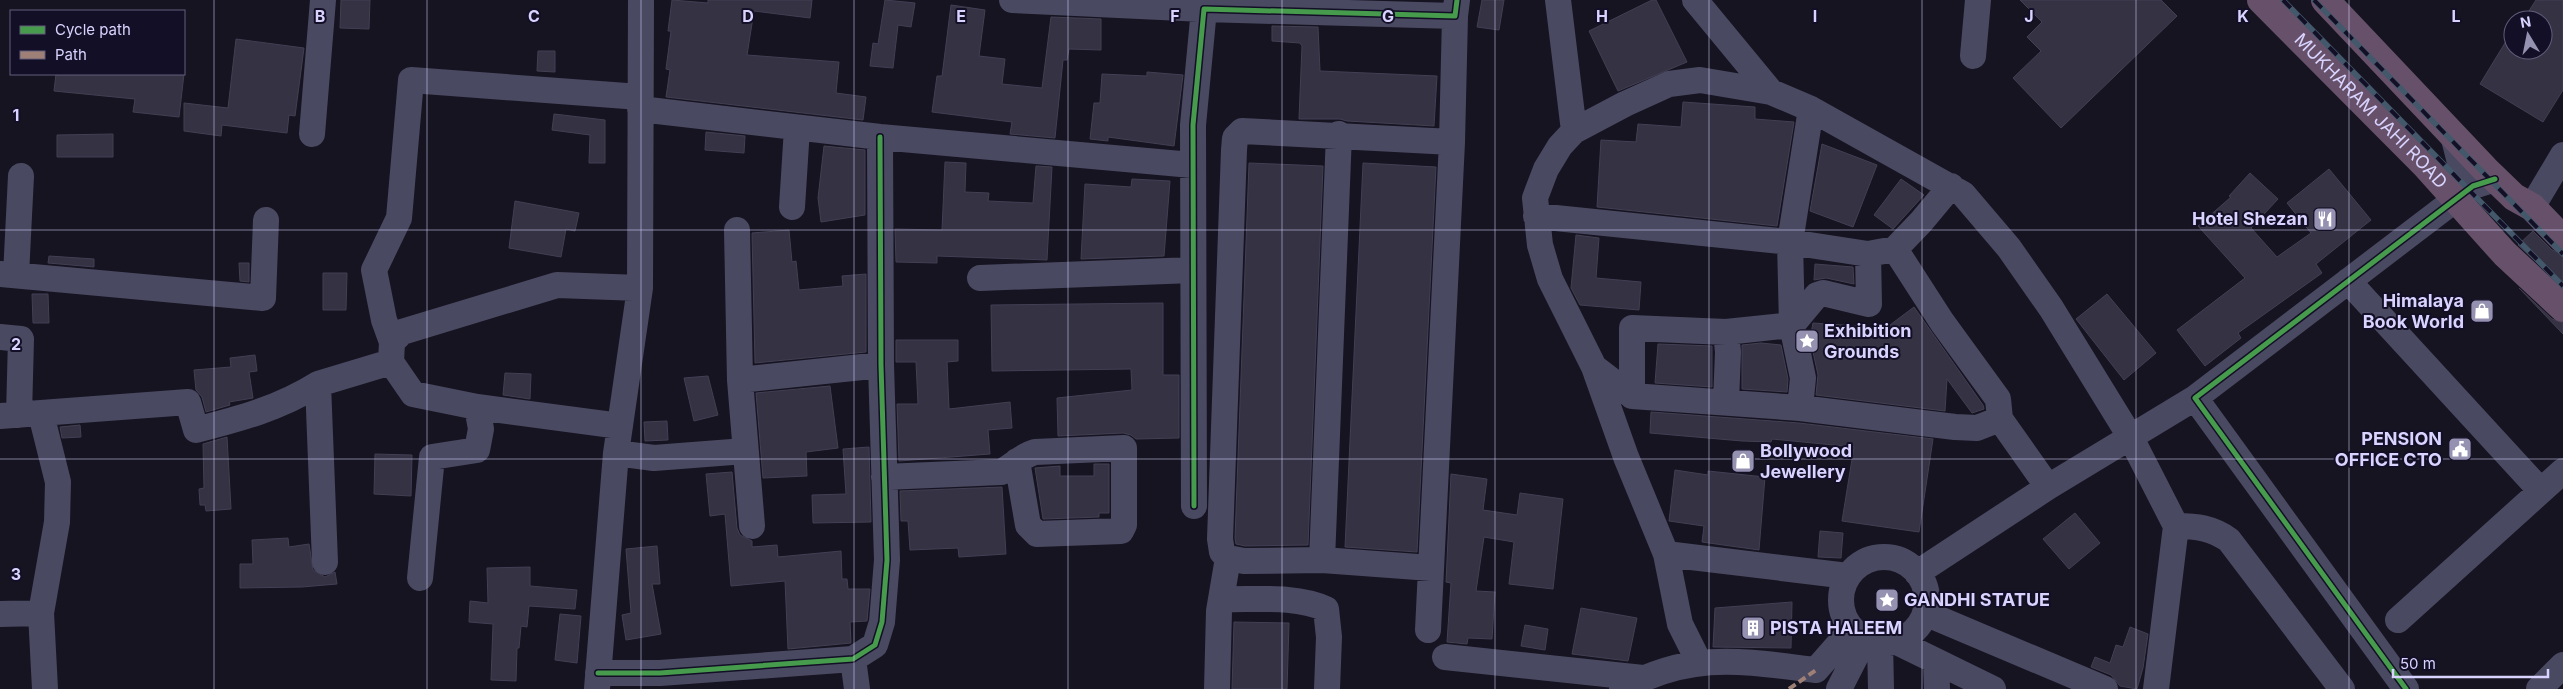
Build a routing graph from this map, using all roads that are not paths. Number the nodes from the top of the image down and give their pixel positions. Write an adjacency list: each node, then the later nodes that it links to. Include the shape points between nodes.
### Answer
1 (324, 0): 18 (street)
2 (641, 0): 14 (street)
3 (1012, 0): 11 (street)
4 (1558, 0): 17 (street)
5 (1695, 0): 13 (street)
6 (1978, 0): 12 (street)
7 (2261, 0): 28 (highway, MUKHARAM JAHI ROAD, via 2425,166)
8 (2326, 0): 20 (highway)
9 (1419, 8): 10 (street); 11 (street)
10 (1456, 8): 22 (street)
11 (1204, 10): 24 (street)
12 (1973, 56)
13 (1771, 92): 15 (street); 17 (street, via 1700,80 1669,84)
14 (640, 103): 16 (street); 42 (street); 47 (street, via 411,80 403,198 399,218 374,270)
15 (1811, 109): 27 (street); 35 (street)
16 (797, 128): 21 (street); 29 (street)
17 (1574, 131): 31 (street, via 1546,169 1535,198)
18 (312, 134)
19 (1339, 134): 22 (street); 72 (street, via 1242,131 1235,138 1220,539 1222,552); 73 (street)
20 (2452, 135): 26 (highway); 28 (street, via 2464,178)
21 (880, 137): 24 (street); 48 (street)
22 (1452, 142): 75 (street)
23 (2563, 156): 30 (street)
24 (1192, 165): 38 (street)
25 (21, 176): 39 (street)
26 (2495, 178): 28 (street, via 2473,186); 30 (highway, via 2514,197)
27 (1951, 186): 36 (street); 60 (street, via 1963,194 2010,248)
28 (2454, 200): 41 (street); 43 (highway, MUKHARAM JAHI ROAD)
29 (792, 207)
30 (2532, 207): 34 (highway)
31 (1536, 216): 35 (street); 49 (street, via 1550,279)
32 (266, 220): 39 (street, via 263,298)
33 (737, 230): 50 (street)
34 (2563, 239)
35 (1790, 242): 37 (street); 44 (street)
36 (1895, 248): 37 (street); 58 (street, via 1942,322 1998,399)
37 (1868, 254): 44 (street, via 1869,304 1817,295)
38 (1193, 270): 40 (street); 68 (street)
39 (8, 275)
40 (980, 278)
41 (2348, 281): 53 (street); 67 (street)
42 (640, 288): 47 (street, via 557,285 402,332); 59 (street)
43 (2563, 308)
44 (1792, 325): 45 (street); 56 (street, via 1803,378)
45 (1726, 332): 52 (street, via 1632,328); 54 (street)
46 (0, 337): 57 (street, via 21,339)
47 (392, 352): 51 (street); 55 (street, via 413,394)
48 (881, 365): 50 (street); 65 (street)
49 (1594, 367): 52 (street); 71 (street)
50 (740, 380): 61 (street)
51 (318, 384): 57 (street, via 296,399 246,418 196,430 188,402); 74 (street)
52 (1632, 396): 54 (street)
53 (2195, 398): 60 (street); 105 (street)
54 (1726, 402): 56 (street)
55 (477, 407): 59 (street); 78 (street, via 481,429 477,450 432,457)
56 (1800, 408): 58 (street, via 1955,428 1977,428)
57 (20, 415): 80 (street, via 58,490 57,522)
58 (2000, 419): 66 (street)
59 (620, 426): 62 (street)
60 (2132, 438): 66 (street); 70 (street)
61 (745, 451): 62 (street, via 654,458); 69 (street)
62 (616, 453): 91 (street)
63 (1017, 461): 63 (street, via 1023,456 1048,450 1124,448 1124,525 1121,531 1037,534 1028,526); 65 (street, via 1001,472)
64 (2563, 471): 67 (street)
65 (884, 477): 87 (street, via 887,560 882,622 875,646)
66 (2048, 487): 76 (street)
67 (2541, 491): 83 (street)
68 (1194, 506)
69 (752, 526)
70 (2176, 526): 103 (street); 104 (street, via 2216,531 2229,540)
71 (1666, 554): 77 (street); 88 (street, via 1680,624)
72 (1228, 558): 73 (street, via 1244,561); 79 (street)
73 (1322, 560): 75 (street)
74 (325, 562)
75 (1431, 568): 84 (street)
76 (1917, 573): 77 (street, via 1895,558 1882,557 1862,563); 82 (street, via 1927,599)
77 (1848, 576): 85 (street, via 1842,589 1844,617)
78 (420, 578)
79 (1221, 599): 96 (street); 97 (street, via 1294,601 1326,609 1329,637)
80 (41, 613): 81 (street); 94 (street)
81 (0, 614)
82 (1925, 614): 85 (street, via 1908,636); 102 (street)
83 (2398, 620)
84 (1428, 630)
85 (1873, 638): 88 (street, via 1816,670 1729,660); 89 (street); 98 (street); 99 (street)
86 (1445, 657): 93 (street)
87 (853, 659): 92 (street); 95 (street)
88 (1699, 662): 93 (street)
89 (1936, 662): 100 (street); 101 (street)
90 (2563, 666): 106 (street)
91 (598, 681): 92 (street)
92 (660, 681)
93 (1633, 684)
94 (45, 689)
95 (857, 689)
96 (1217, 689)
97 (1327, 689)
98 (1839, 689)
99 (1881, 689)
100 (1937, 689)
101 (1993, 689)
102 (2105, 689)
103 (2156, 689)
104 (2342, 689)
105 (2406, 689)
106 (2539, 689)

